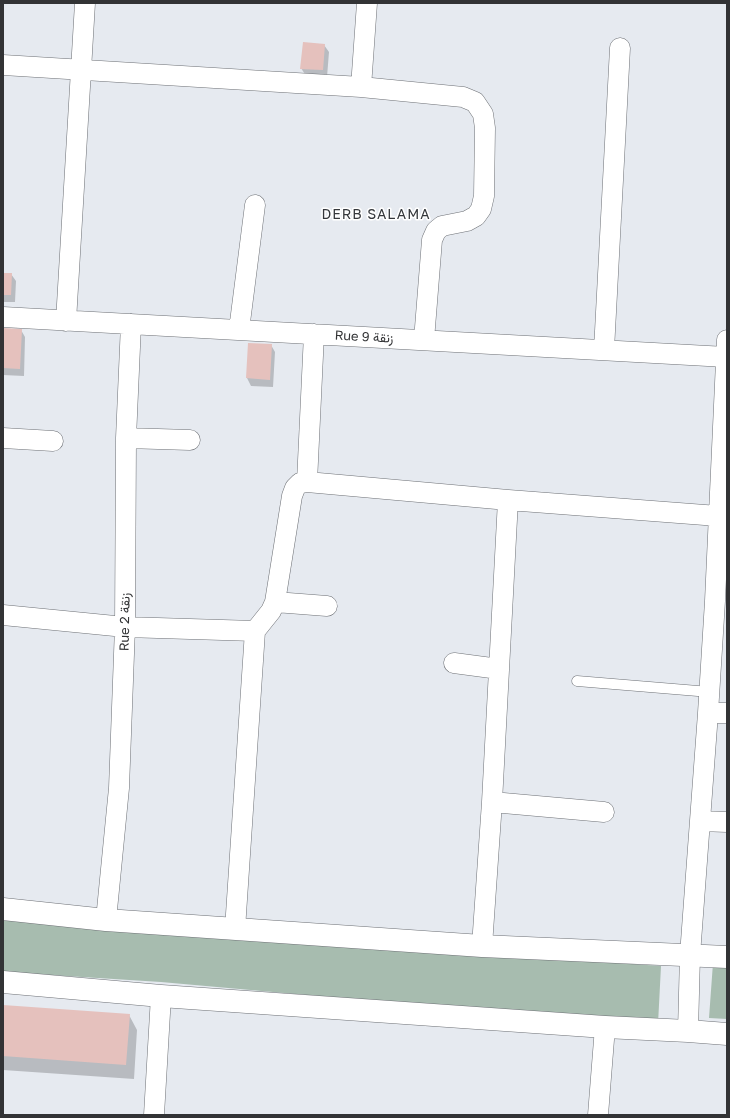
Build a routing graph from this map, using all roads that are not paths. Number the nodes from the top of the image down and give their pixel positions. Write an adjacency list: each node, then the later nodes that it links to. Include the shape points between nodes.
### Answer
1 (85, 3): 5 (street)
2 (367, 3): 6 (street)
3 (620, 48): 15 (street)
4 (3, 65): 5 (street)
5 (82, 70): 6 (street); 9 (street)
6 (361, 88): 13 (street, via 463,97 475,102 483,114 484,196 481,209 476,216 467,221 442,226 432,240)
7 (255, 205): 11 (street)
8 (3, 317): 9 (street, Rue 9 زنقة)
9 (66, 321): 10 (street, Rue 9 زنقة)
10 (131, 324): 11 (street, Rue 9 زنقة); 17 (street, Rue 2 زنقة)
11 (239, 330): 12 (street, Rue 9 زنقة)
12 (314, 334): 13 (street, Rue 9 زنقة); 20 (street)
13 (424, 340): 15 (street, Rue 9 زنقة)
14 (726, 348): 15 (street, Rue 9 زنقة); 21 (street)
15 (604, 350)
16 (3, 438): 19 (street)
17 (126, 438): 18 (street); 28 (street, Rue 2 زنقة)
18 (190, 440)
19 (53, 441)
20 (307, 482): 22 (street); 24 (street, via 300,483 292,496)
21 (723, 489): 23 (street)
22 (508, 500): 23 (street); 31 (street)
23 (718, 516): 25 (street)
24 (275, 602): 26 (street); 29 (street)
25 (721, 602): 33 (street)
26 (327, 606)
27 (3, 615): 28 (street)
28 (125, 627): 29 (street); 40 (street, Rue 2 زنقة, via 119,788)
29 (255, 631): 41 (street)
30 (454, 663): 31 (street)
31 (499, 670): 35 (street)
32 (578, 681): 33 (lane)
33 (710, 692): 34 (street)
34 (718, 713): 37 (street)
35 (492, 802): 36 (street); 42 (street)
36 (604, 812)
37 (700, 821): 38 (street); 43 (street)
38 (727, 822)
39 (3, 909): 40 (street)
40 (106, 920): 41 (street)
41 (235, 929): 42 (street)
42 (482, 946): 43 (street)
43 (690, 955): 44 (street); 48 (street)
44 (727, 957)
45 (3, 982): 46 (street)
46 (161, 996): 47 (street); 50 (street)
47 (605, 1027): 48 (street); 51 (street)
48 (688, 1031): 49 (street)
49 (727, 1034)
50 (154, 1115)
51 (598, 1115)

